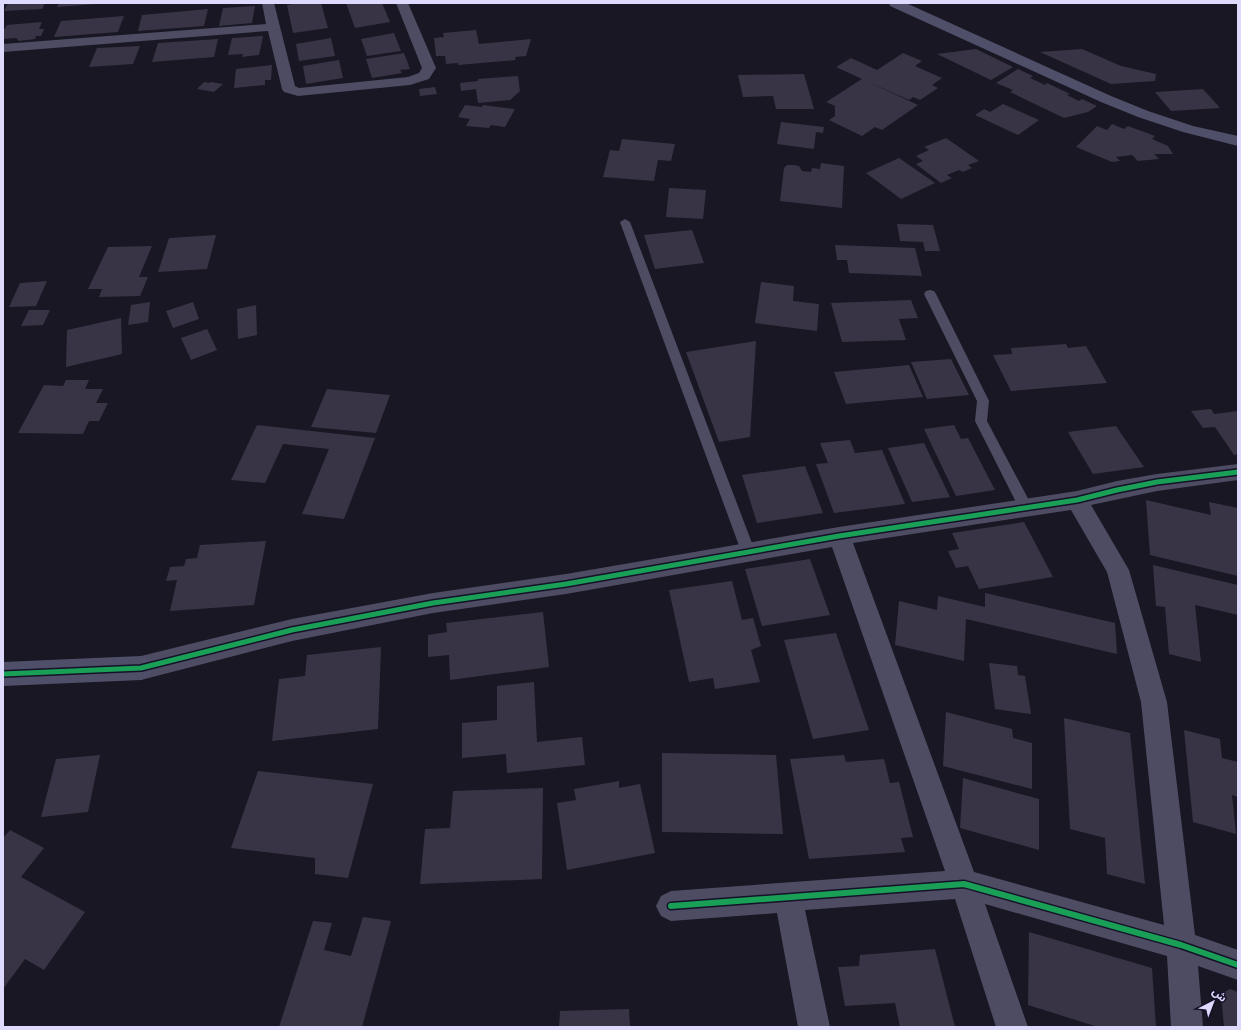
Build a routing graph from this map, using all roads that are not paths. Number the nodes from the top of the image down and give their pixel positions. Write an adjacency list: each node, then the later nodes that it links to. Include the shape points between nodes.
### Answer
1 (268, 3): 4 (street)
2 (402, 3): 4 (street, via 429,68 424,76 410,81 298,92 290,89 286,82)
3 (895, 3): 6 (street, via 1143,114 1188,129)
4 (273, 27): 5 (street)
5 (3, 48)
6 (1238, 141)
7 (625, 222): 13 (lane)
8 (930, 294): 11 (lane, via 983,401 981,421)
9 (1238, 472): 10 (street, via 1164,480 1114,489)
10 (1077, 500): 11 (street); 18 (street, via 1118,570 1154,702)
11 (1026, 508): 12 (street)
12 (839, 536): 13 (street); 15 (street)
13 (748, 551): 14 (street, via 566,584 433,603 292,630 141,668)
14 (3, 674)
15 (964, 884): 16 (street); 18 (street); 21 (street)
16 (788, 897): 17 (street); 20 (street)
17 (671, 906)
18 (1181, 946): 19 (street); 22 (street)
19 (1238, 965)
20 (814, 1027)
21 (1012, 1027)
22 (1187, 1027)

